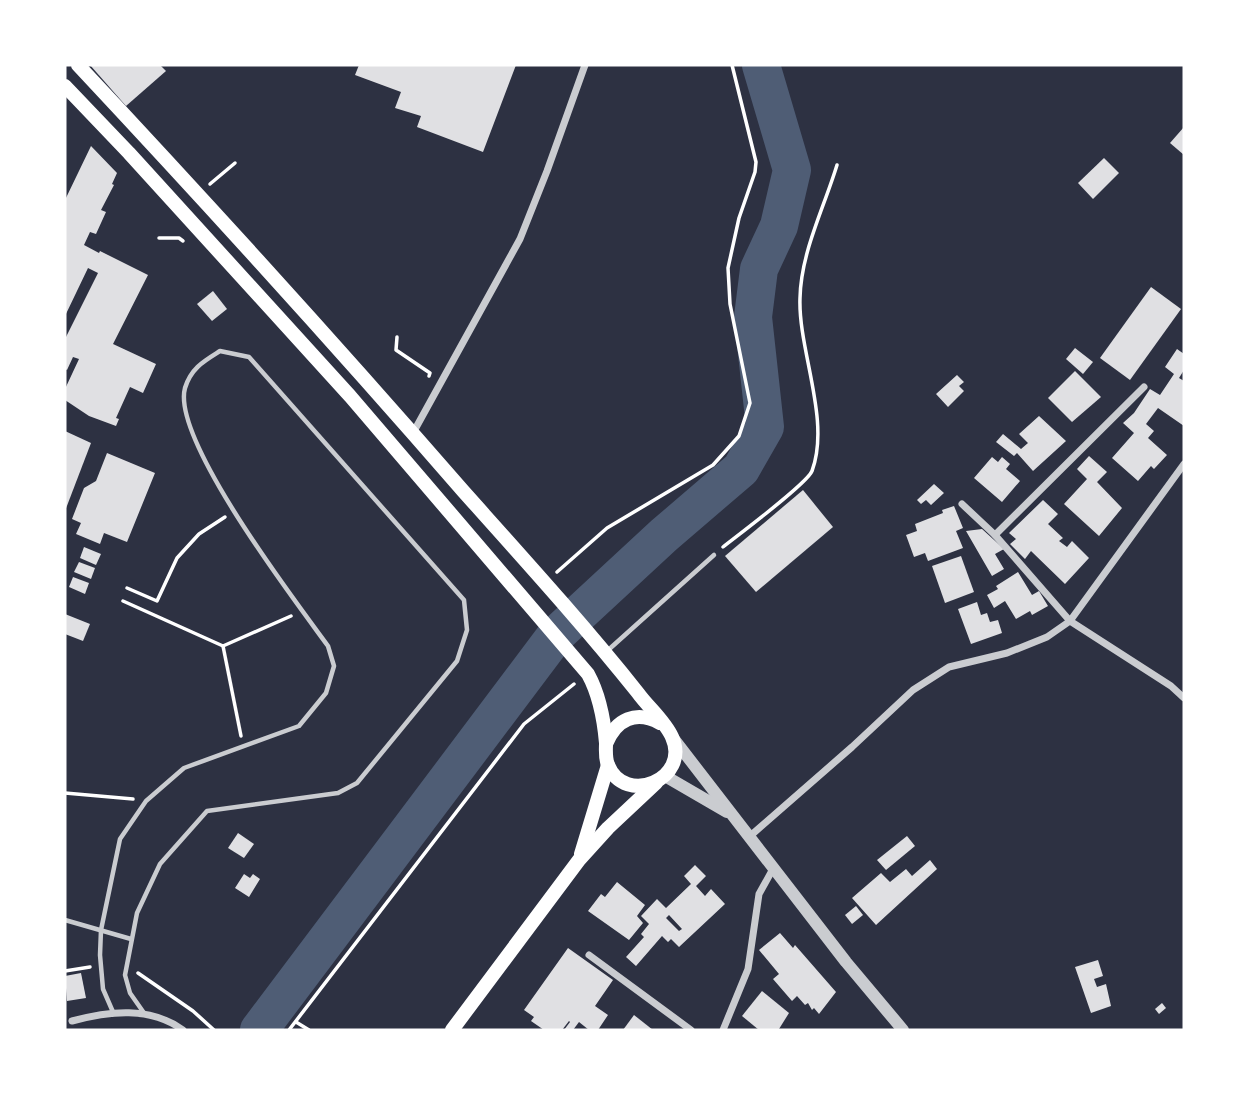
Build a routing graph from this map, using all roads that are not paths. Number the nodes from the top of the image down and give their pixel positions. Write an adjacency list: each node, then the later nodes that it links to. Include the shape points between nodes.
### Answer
1 (78, 65): 5 (main road)
2 (584, 65): 5 (street, via 520,239)
3 (65, 86): 15 (main road, via 350,396 572,654 593,683)
4 (1144, 387): 8 (street)
5 (413, 433): 11 (main road)
6 (1184, 464): 10 (street)
7 (962, 505): 8 (street)
8 (995, 535): 10 (street)
9 (713, 555): 11 (lane)
10 (1070, 621): 12 (street); 19 (street, via 1047,637 1007,653 949,667 913,690)
11 (605, 652): 13 (main road)
12 (1184, 698)
13 (662, 723): 14 (main road); 15 (main road, via 640,716 628,718 610,733)
14 (673, 738): 17 (main road, via 675,758); 18 (street)
15 (606, 744): 16 (main road)
16 (608, 765): 17 (main road, via 629,784); 20 (main road)
17 (661, 779): 18 (street); 20 (main road)
18 (733, 816): 19 (street)
19 (750, 837): 21 (street)
20 (579, 860): 30 (main road)
21 (774, 867): 32 (street, via 759,894 748,969); 33 (street)
22 (65, 920): 23 (lane)
23 (102, 930): 24 (lane); 24 (lane, via 120,839 146,801 184,768 299,726 326,692 334,666 328,646 232,512 187,420 184,390 196,366 220,351 249,357 464,600 467,630 457,662 357,783 338,793 207,811 160,864 137,913); 26 (lane, via 103,989)
24 (131, 939): 27 (lane, via 125,968 130,993)
25 (589, 955): 31 (street)
26 (113, 1013): 27 (street); 28 (street)
27 (145, 1014): 29 (street)
28 (68, 1022)
29 (183, 1030)
30 (452, 1030)
31 (691, 1030)
32 (723, 1030)
33 (902, 1030)

